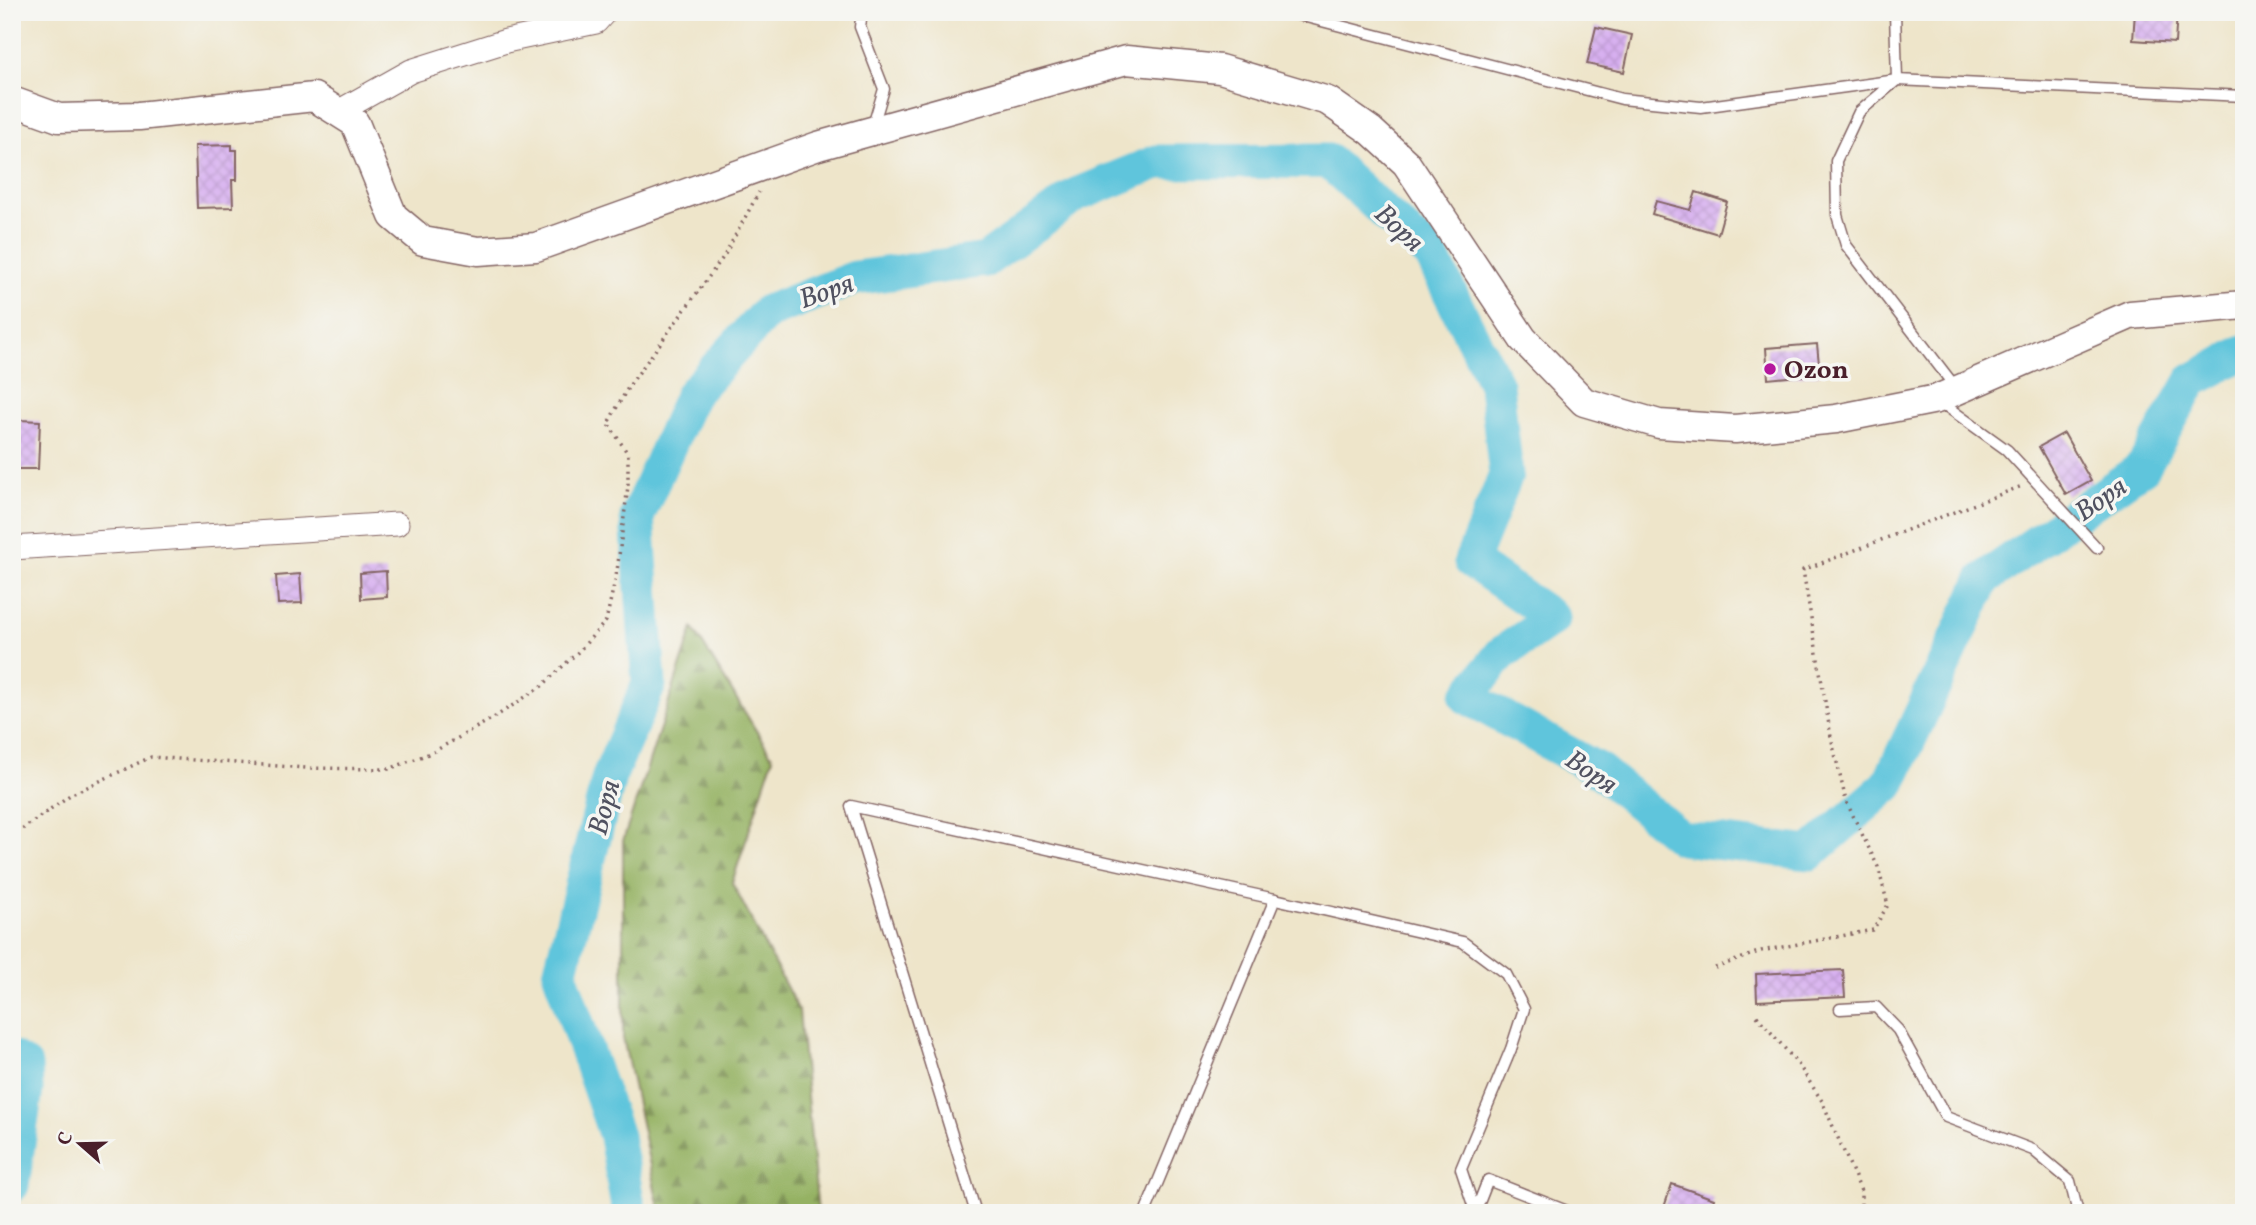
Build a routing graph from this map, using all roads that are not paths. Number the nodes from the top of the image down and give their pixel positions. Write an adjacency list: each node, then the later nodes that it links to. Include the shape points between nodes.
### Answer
1 (604, 12): 8 (street, via 596,22 506,41 411,71)
2 (862, 12): 9 (lane, via 860,27 884,89)
3 (1286, 12): 5 (lane, via 1622,99 1701,107)
4 (1895, 12): 5 (lane)
5 (1897, 80): 6 (lane); 11 (lane, via 1859,112 1836,161 1837,215 1846,245)
6 (2244, 96)
7 (12, 101): 8 (street, via 60,118 139,116 314,97)
8 (338, 112): 9 (street, via 355,123 393,216 423,241 478,251 536,247)
9 (872, 131): 11 (street, via 1126,60 1220,69 1328,101 1406,163 1523,340 1584,402 1659,424 1735,429 1836,419)
10 (2244, 305): 11 (street, via 2130,315)
11 (1947, 394): 14 (lane, via 2007,450)
12 (397, 524): 13 (street)
13 (12, 548)
14 (2097, 548)
15 (1275, 900): 17 (lane, via 1463,942 1506,974 1524,1009 1461,1169); 18 (lane, via 851,806); 19 (lane)
16 (1840, 1009): 21 (lane, via 1876,1007 1898,1030 1946,1117 2033,1150 2070,1181)
17 (1475, 1212): 20 (lane, via 1488,1180)
18 (976, 1213)
19 (1145, 1213)
20 (1572, 1213)
21 (2078, 1213)

